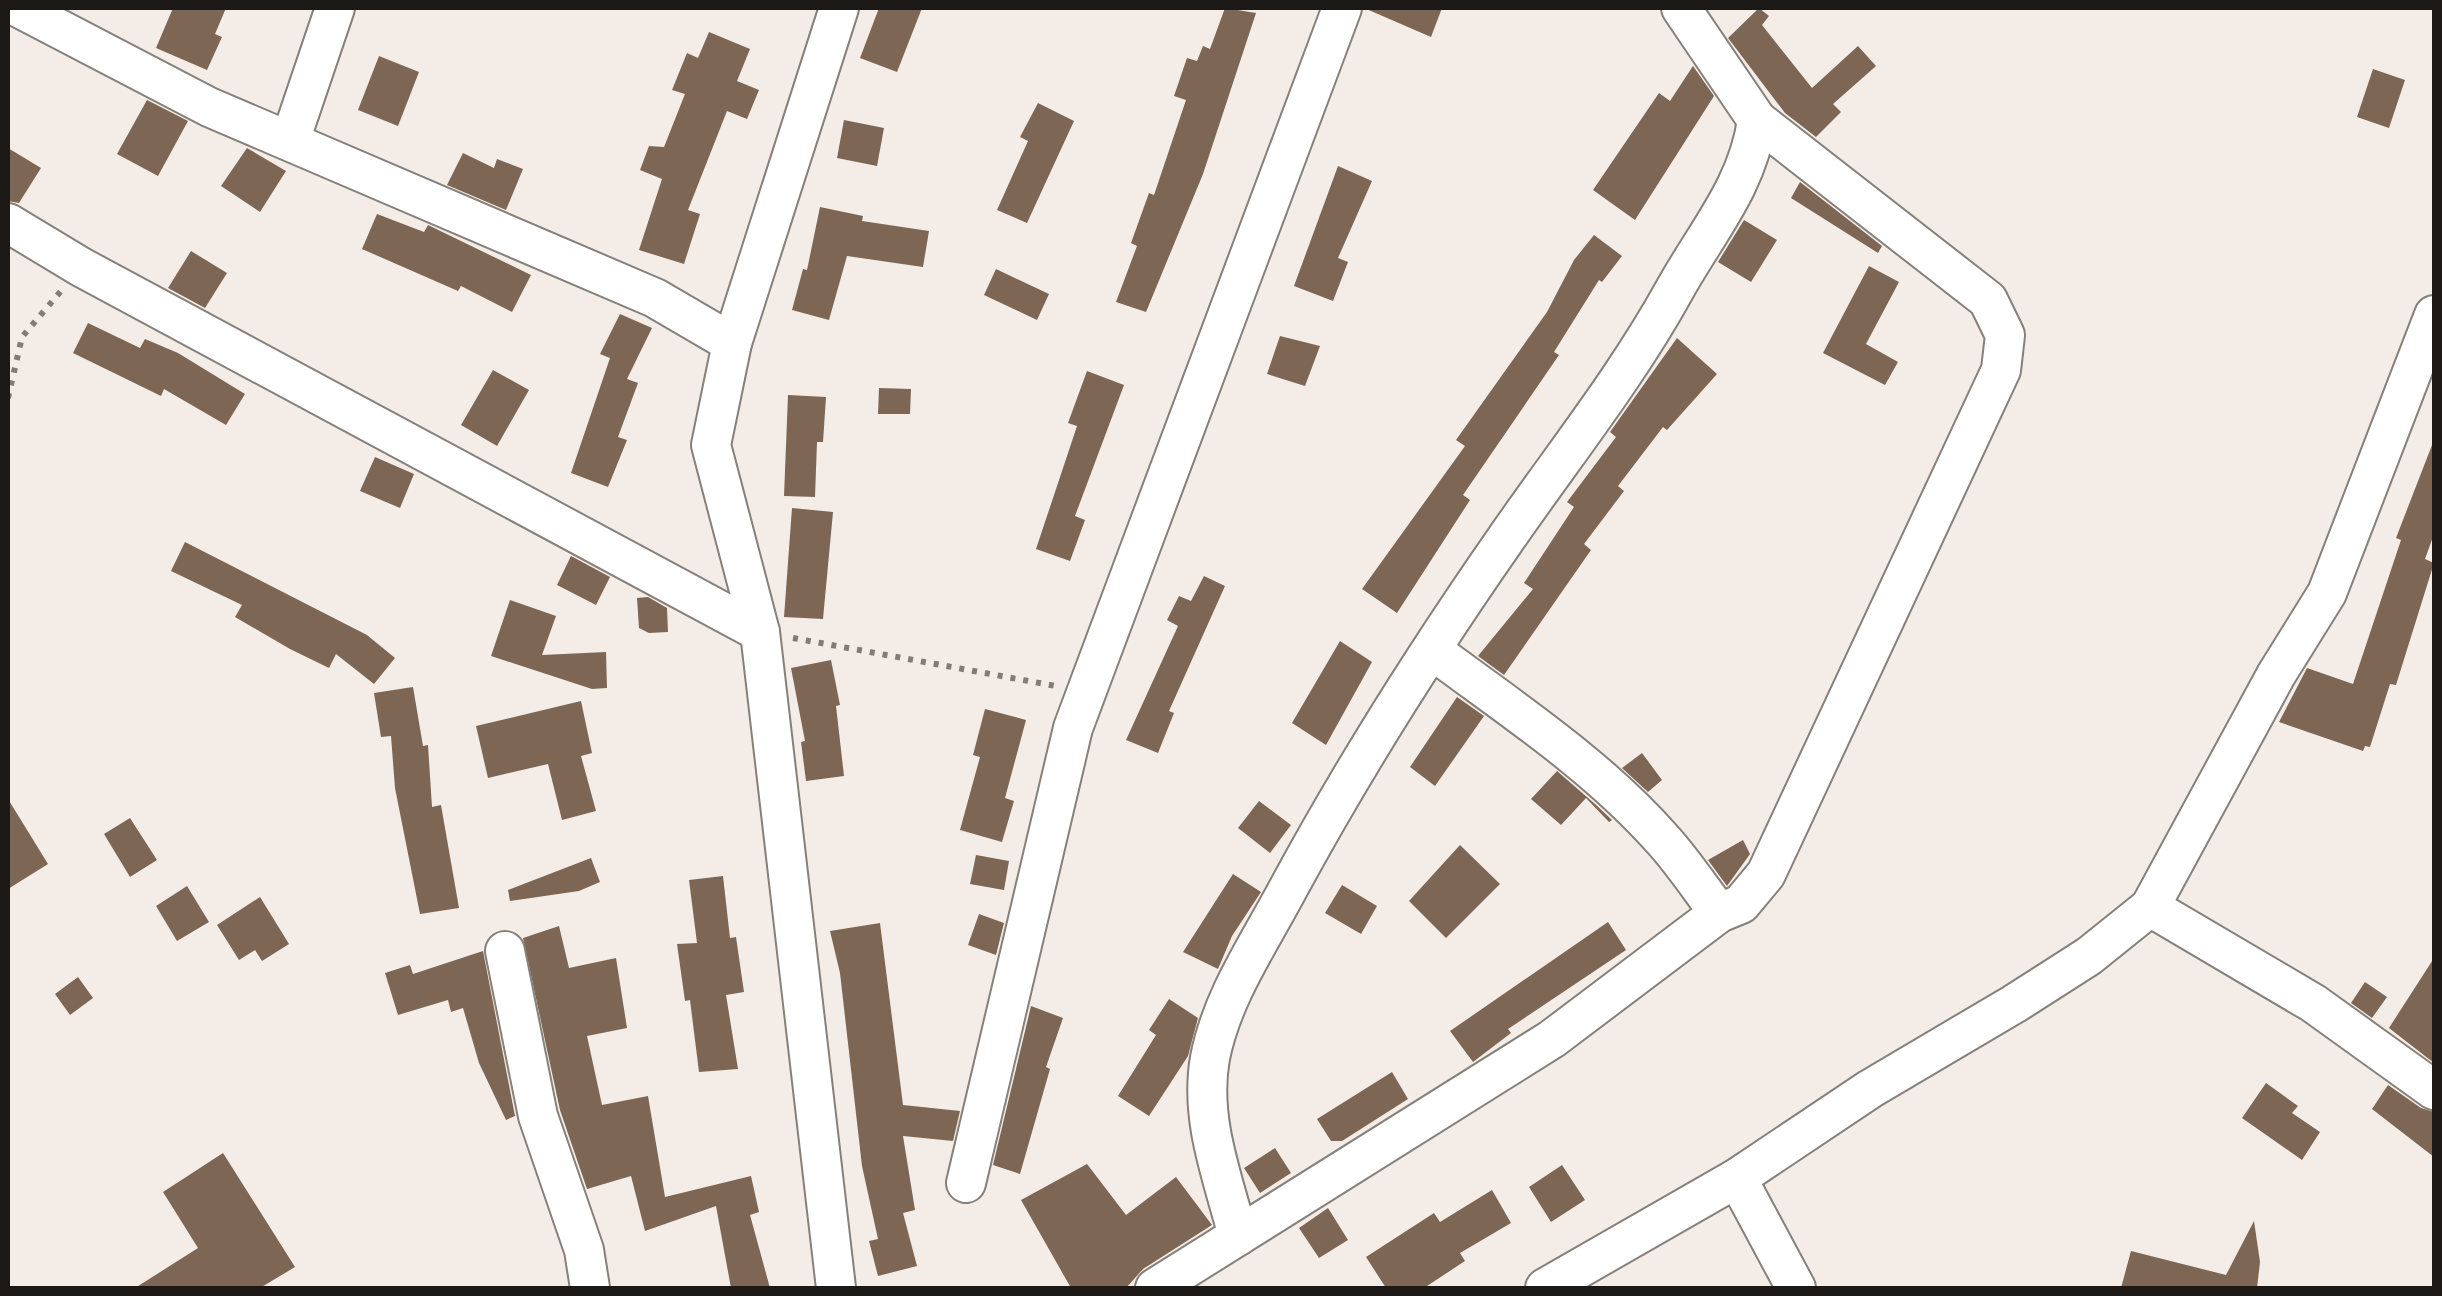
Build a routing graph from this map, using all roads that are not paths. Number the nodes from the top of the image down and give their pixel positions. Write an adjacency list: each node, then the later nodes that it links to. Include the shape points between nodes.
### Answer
1 (19, 8): 7 (street, via 209,107)
2 (335, 8): 7 (street)
3 (838, 8): 10 (street)
4 (1342, 8): 18 (street, via 1074,728)
5 (1681, 8): 6 (street)
6 (1757, 120): 12 (street, via 1753,153 1718,224 1634,362); 14 (street, via 1988,300 2006,353 1766,874 1741,904)
7 (290, 141): 10 (street, via 655,298)
8 (8, 222): 11 (street)
9 (2434, 315): 13 (street, via 2327,592)
10 (732, 343): 11 (street, via 711,445)
11 (760, 632): 21 (street)
12 (1432, 650): 14 (street, via 1562,746 1631,808); 19 (street, via 1346,781 1224,1008 1210,1060 1206,1116)
13 (2150, 907): 16 (street, via 2313,1003); 17 (street, via 2074,966)
14 (1719, 912): 19 (street, via 1552,1039)
15 (505, 951): 20 (street, via 538,1116 584,1250)
16 (2434, 1090)
17 (1737, 1178): 23 (street); 24 (street)
18 (966, 1183)
19 (1238, 1236): 22 (street)
20 (590, 1288)
21 (836, 1288)
22 (1155, 1288)
23 (1545, 1288)
24 (1796, 1288)

